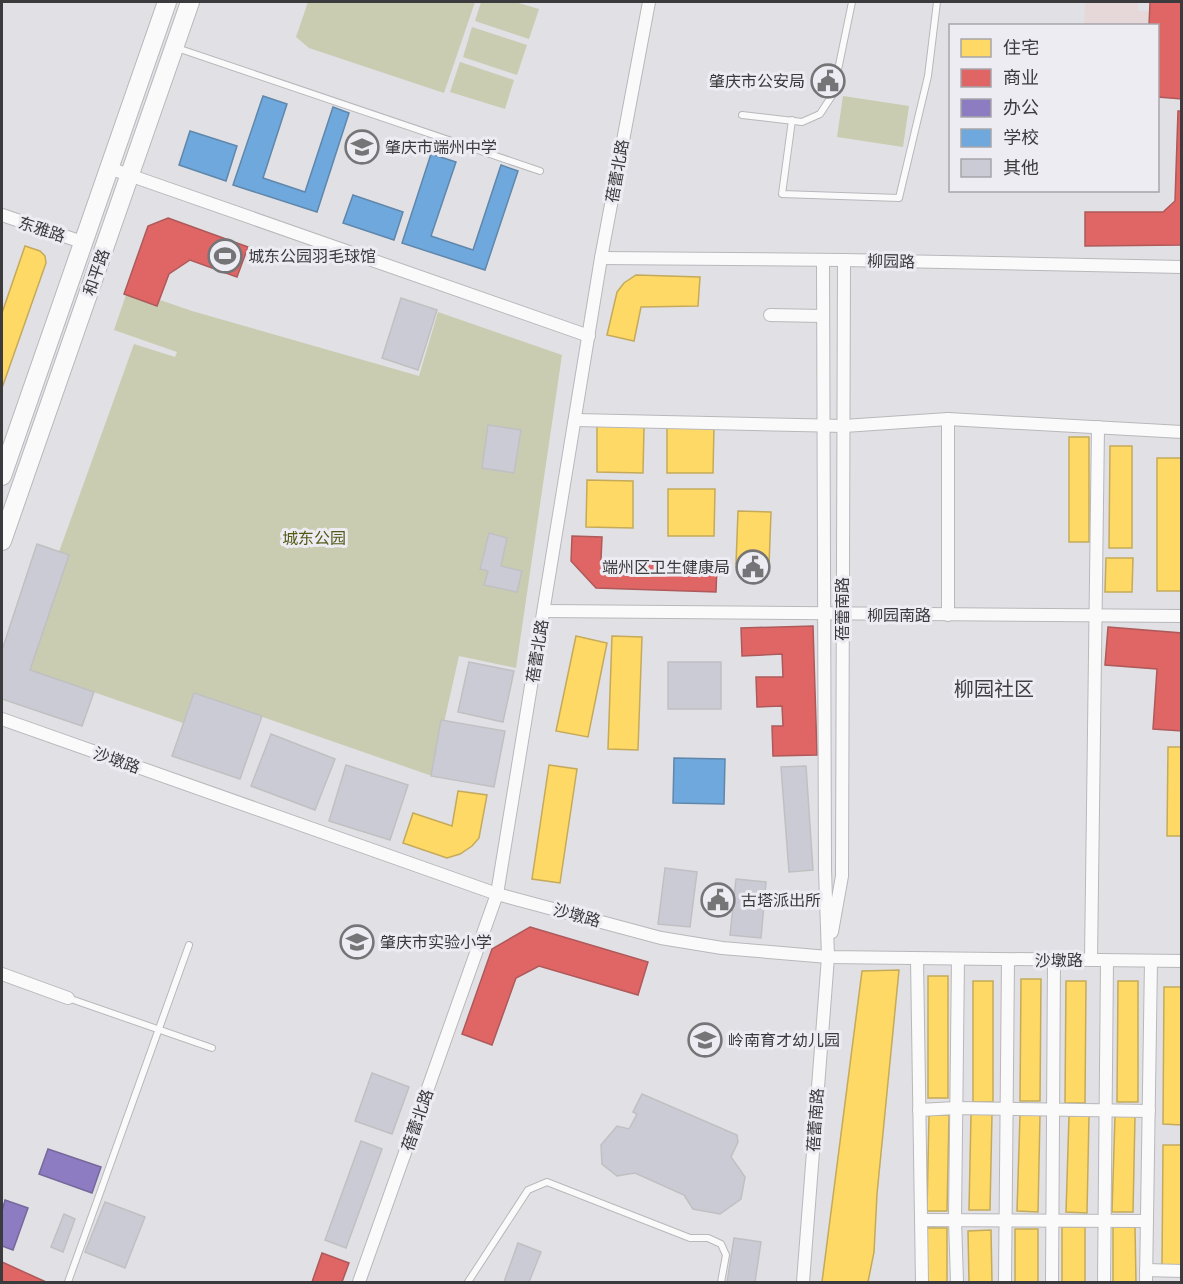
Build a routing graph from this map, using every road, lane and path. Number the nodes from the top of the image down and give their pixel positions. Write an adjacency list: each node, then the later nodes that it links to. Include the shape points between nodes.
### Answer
1 (167, 2): 9 (main road, 和平路)
2 (190, 2): 6 (main road, 和平路)
3 (649, 2): 14 (street, 蓓蕾北路)
4 (852, 2): 8 (lane, via 833,94 820,114 802,122)
5 (937, 2): 8 (lane, via 928,76 898,198 782,194)
6 (174, 46): 10 (lane); 11 (main road, 和平路)
7 (742, 115): 8 (lane)
8 (792, 120)
9 (109, 168): 11 (street); 13 (main road, 和平路)
10 (540, 171)
11 (130, 175): 20 (street); 28 (main road, 和平路)
12 (2, 215): 13 (street, 东雅路)
13 (82, 242): 27 (main road, 和平路)
14 (601, 258): 15 (street, 柳园路); 20 (street, 蓓蕾北路)
15 (823, 260): 16 (street, 柳园路); 19 (street, 蓓蕾南路)
16 (844, 260): 17 (street, 柳园路); 24 (street, 蓓蕾南路)
17 (1182, 267)
18 (770, 315): 19 (street)
19 (824, 316): 23 (street, 蓓蕾南路)
20 (589, 336): 22 (street, 蓓蕾北路)
21 (948, 419): 24 (street); 25 (street); 32 (street)
22 (576, 420): 23 (street); 29 (street, 蓓蕾北路)
23 (824, 425): 24 (street); 30 (street, 蓓蕾南路)
24 (844, 426): 31 (street, 蓓蕾南路)
25 (1098, 428): 26 (street); 33 (street)
26 (1182, 432)
27 (2, 476)
28 (2, 542)
29 (544, 611): 30 (street, 柳园南路); 36 (street, 蓓蕾北路)
30 (824, 614): 31 (street, 柳园南路); 38 (street, 蓓蕾南路)
31 (842, 615): 32 (street, 柳园南路); 38 (street, 蓓蕾南路, via 842,876)
32 (948, 615): 33 (street, 柳园南路)
33 (1095, 616): 34 (street, 柳园南路); 43 (street)
34 (1182, 616)
35 (2, 719): 36 (street, 沙墩路)
36 (497, 894): 38 (street, 沙墩路, via 661,938 722,948); 66 (street, 蓓蕾北路)
37 (189, 945): 49 (lane)
38 (828, 957): 39 (street, 沙墩路); 69 (street, 蓓蕾南路)
39 (917, 959): 40 (street, 沙墩路); 53 (street)
40 (958, 959): 41 (street, 沙墩路); 51 (street)
41 (1008, 960): 42 (street, 沙墩路); 52 (street)
42 (1054, 960): 43 (street, 沙墩路); 54 (street)
43 (1091, 960): 44 (street, 沙墩路)
44 (1107, 960): 45 (street, 沙墩路); 55 (street)
45 (1151, 961): 46 (street, 沙墩路); 56 (street)
46 (1182, 961)
47 (2, 974): 48 (street)
48 (68, 998): 49 (lane)
49 (159, 1029): 50 (lane); 65 (lane)
50 (212, 1048)
51 (956, 1108): 52 (street); 53 (street); 58 (street)
52 (1007, 1109): 54 (street); 59 (street)
53 (919, 1110): 57 (street)
54 (1053, 1110): 55 (street); 60 (street)
55 (1106, 1111): 56 (street); 61 (street)
56 (1149, 1111): 62 (street)
57 (921, 1220): 58 (street); 70 (street)
58 (955, 1220): 59 (street); 71 (street)
59 (1006, 1220): 60 (street); 72 (street)
60 (1053, 1220): 61 (street); 73 (street)
61 (1104, 1220): 62 (street); 74 (street)
62 (1147, 1221): 64 (street)
63 (1182, 1271): 64 (street)
64 (1146, 1276)
65 (68, 1282)
66 (359, 1282)
67 (468, 1282): 68 (lane, via 528,1190 548,1182 690,1238 708,1238 722,1244 726,1255)
68 (721, 1282)
69 (803, 1282)
70 (922, 1282)
71 (957, 1282)
72 (1005, 1282)
73 (1052, 1282)
74 (1104, 1282)

